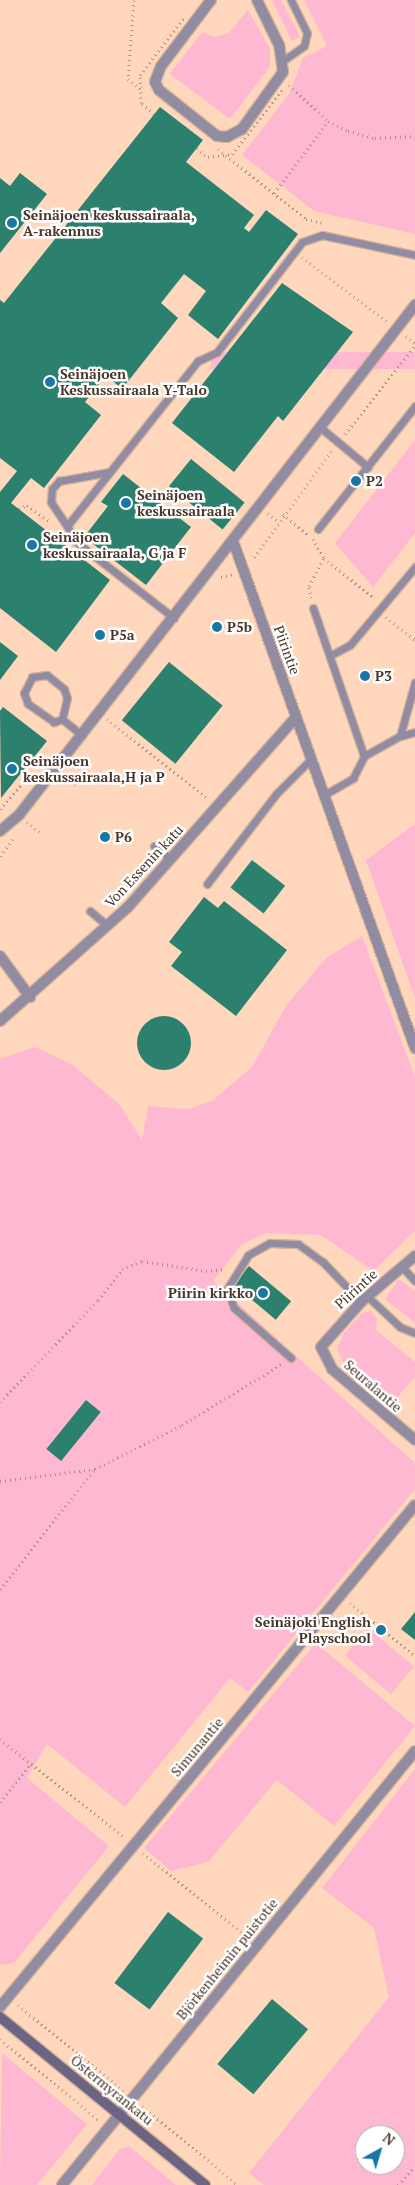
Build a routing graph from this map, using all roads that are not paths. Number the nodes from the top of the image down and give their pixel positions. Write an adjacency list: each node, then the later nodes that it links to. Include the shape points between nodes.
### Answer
1 (211, 0): 4 (street, via 161,66 155,82 159,90 217,136 235,135 278,88)
2 (257, 0): 4 (street)
3 (291, 0): 4 (lane, via 307,33 304,46)
4 (284, 60)
5 (415, 255): 10 (lane, via 322,235 312,236 294,251 217,352 198,361)
6 (415, 306): 8 (street)
7 (415, 406): 9 (lane)
8 (321, 428): 9 (lane); 13 (street)
9 (368, 467): 12 (lane)
10 (109, 472): 11 (lane); 11 (lane, via 59,481 52,489 51,502)
11 (67, 526): 16 (lane, via 75,541)
12 (318, 529)
13 (233, 541): 16 (street); 19 (street, Piirintie)
14 (415, 568): 17 (lane, via 380,613 350,644)
15 (313, 608): 17 (lane)
16 (174, 618): 22 (street)
17 (331, 655): 24 (lane)
18 (415, 682): 23 (lane)
19 (296, 717): 25 (street, Piirintie); 29 (street, Von Essenin katu)
20 (62, 719): 20 (lane, via 64,689 47,675 32,678 24,693 28,704 45,719); 22 (lane)
21 (415, 732): 23 (lane)
22 (82, 735): 27 (street, via 18,815)
23 (400, 736): 24 (lane)
24 (364, 756): 26 (lane, via 353,778)
25 (311, 759): 26 (street, Piirintie); 30 (lane, via 276,794)
26 (324, 795): 36 (street, Piirintie)
27 (0, 831)
28 (154, 846): 29 (lane)
29 (171, 859): 32 (street, Von Essenin katu)
30 (207, 884)
31 (90, 911): 32 (lane)
32 (108, 926): 34 (street, Von Essenin katu)
33 (0, 956): 34 (street)
34 (30, 997): 35 (street, Von Essenin katu)
35 (0, 1021)
36 (415, 1048)
37 (415, 1256): 38 (street, Piirintie)
38 (402, 1267): 39 (lane); 40 (street, Piirintie)
39 (415, 1281)
40 (364, 1299): 41 (lane, via 400,1327); 42 (street, Piirintie); 43 (lane, via 298,1244 270,1243 248,1255 227,1289 234,1308)
41 (415, 1333)
42 (321, 1347): 44 (street, Seuralantie, via 332,1369)
43 (291, 1358)
44 (415, 1440)
45 (415, 1505): 47 (street, Simunantie)
46 (415, 1751): 49 (street, Björkenheimin puistotie)
47 (0, 2007)
48 (0, 2017): 49 (street, Östermyrankatu)
49 (118, 2113): 50 (street, Björkenheimin puistotie); 51 (street, Östermyrankatu)
50 (62, 2185)
51 (205, 2185)

